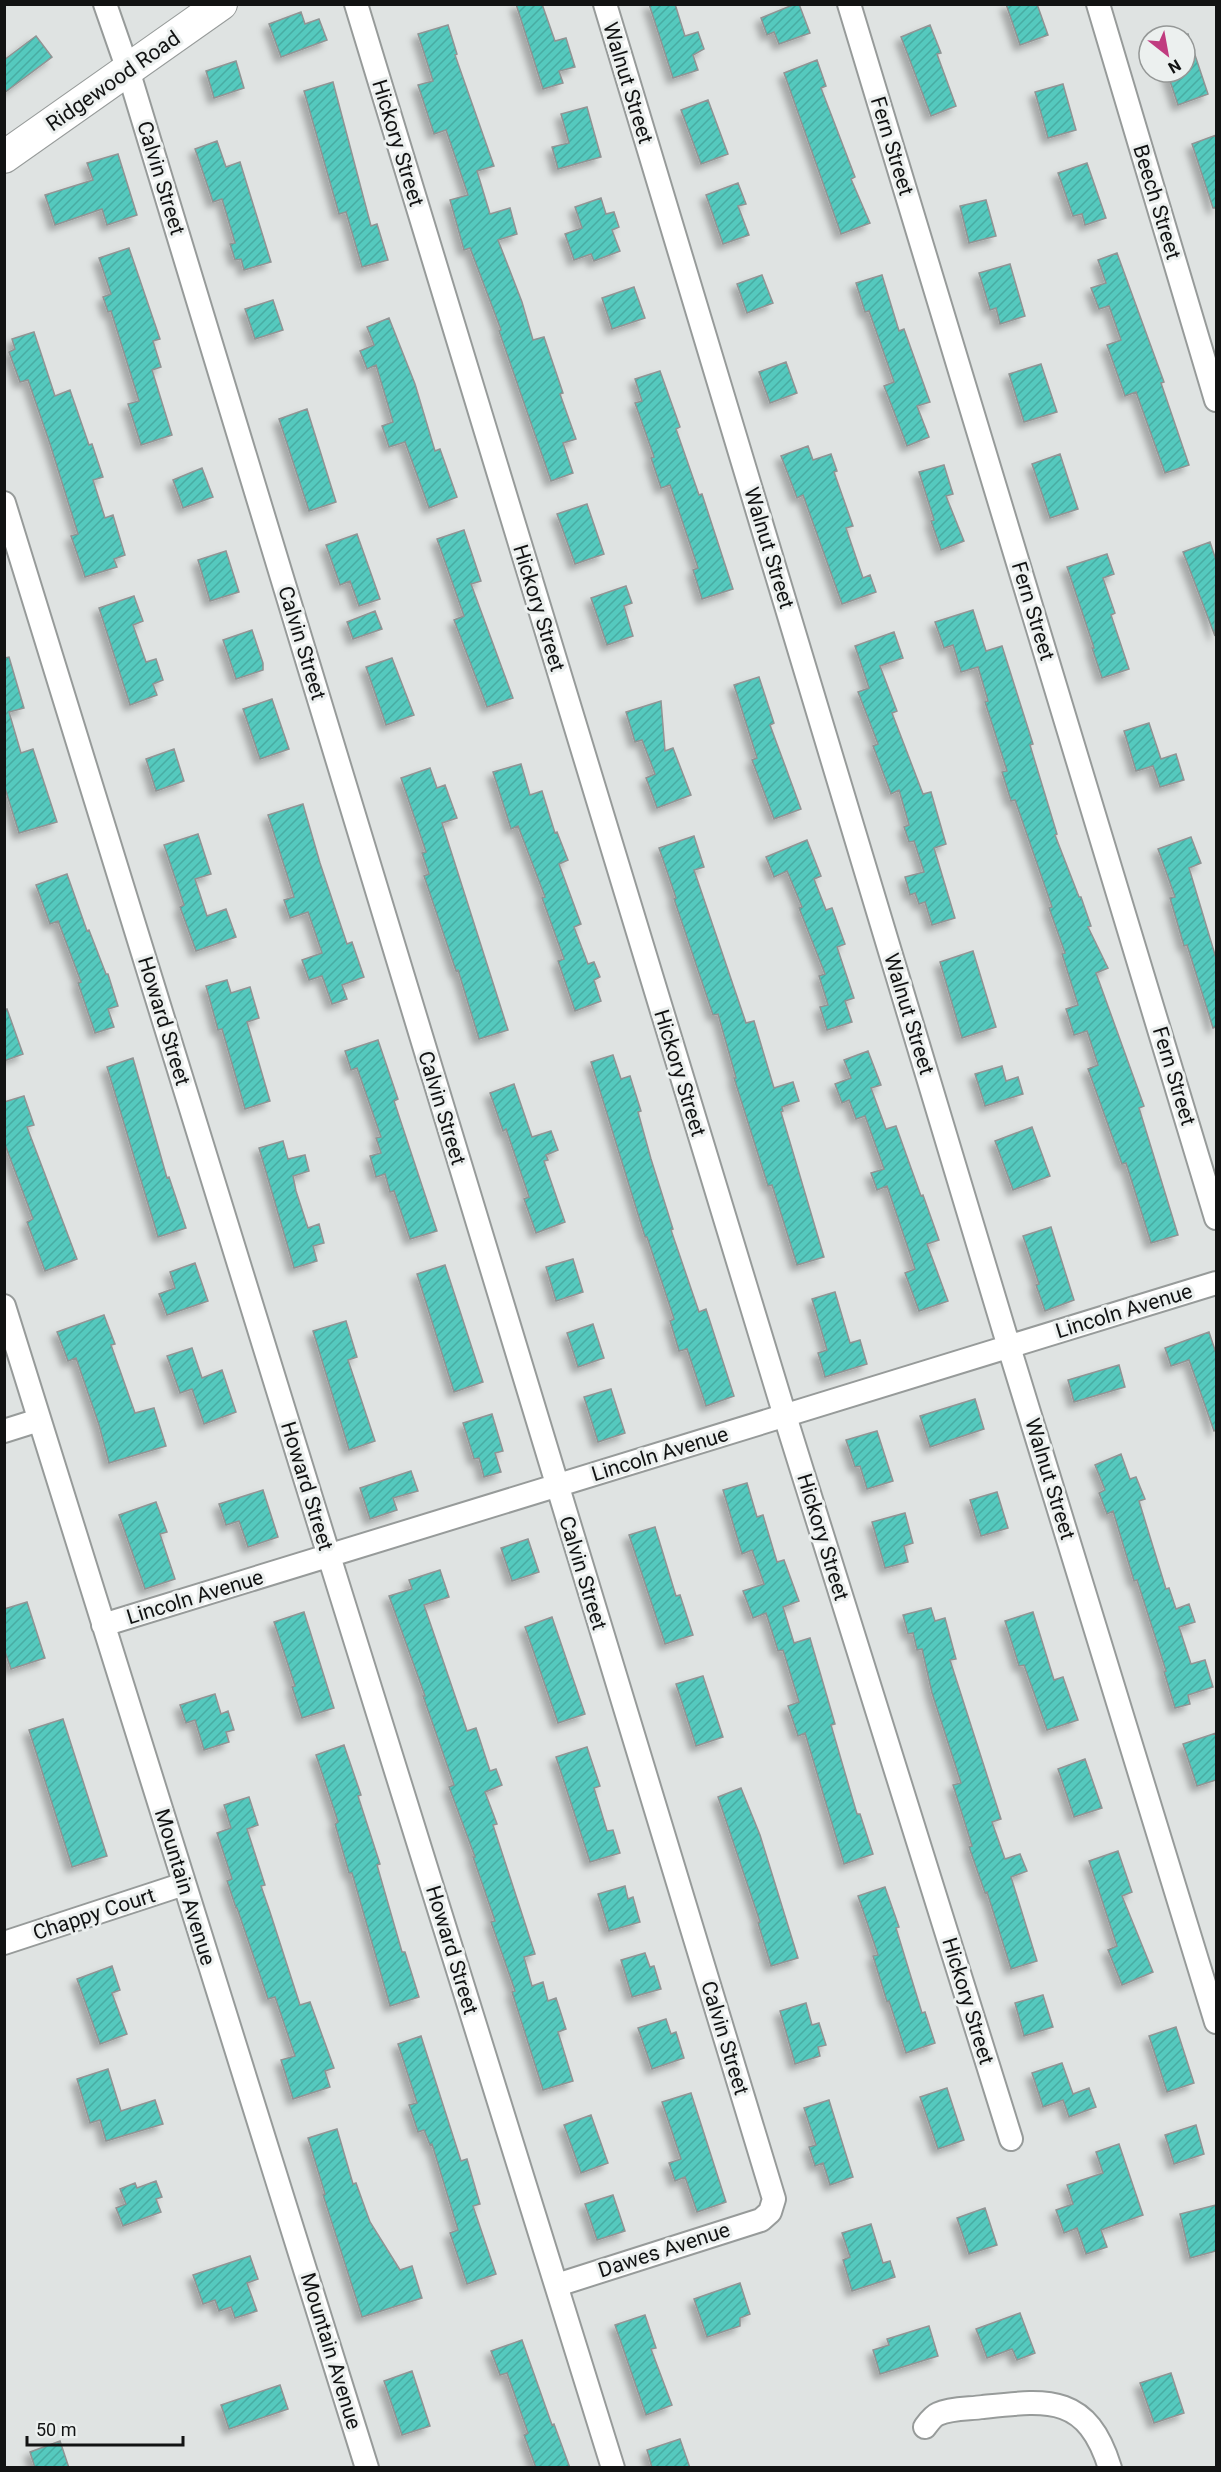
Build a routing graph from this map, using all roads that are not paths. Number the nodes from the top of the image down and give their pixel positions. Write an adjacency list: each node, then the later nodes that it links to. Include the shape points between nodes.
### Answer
1 (105, 4): 7 (street, Calvin Street)
2 (221, 4): 7 (main road, Ridgewood Road)
3 (356, 4): 15 (street, Hickory Street)
4 (605, 4): 14 (street, Walnut Street)
5 (849, 4): 11 (street, Fern Street)
6 (1098, 4): 9 (street, Beech Street)
7 (128, 70): 8 (main road, Ridgewood Road); 18 (street, Calvin Street)
8 (4, 157)
9 (1216, 399)
10 (4, 503): 19 (street, Howard Street)
11 (1216, 1218)
12 (1216, 1283): 14 (street, Lincoln Avenue)
13 (4, 1306): 16 (street, Mountain Avenue)
14 (1009, 1347): 15 (street, Lincoln Avenue); 23 (street, Walnut Street)
15 (785, 1416): 18 (street, Lincoln Avenue); 24 (street, Hickory Street)
16 (39, 1420): 17 (street); 20 (street, Mountain Avenue)
17 (4, 1431)
18 (556, 1486): 19 (street, Lincoln Avenue); 25 (street, Calvin Street, via 774,2199)
19 (329, 1556): 20 (street, Lincoln Avenue); 26 (street, Howard Street)
20 (103, 1625): 21 (street, Mountain Avenue)
21 (184, 1884): 22 (street, Chappy Court); 28 (street, Mountain Avenue)
22 (4, 1943)
23 (1216, 2022)
24 (1011, 2139)
25 (770, 2212): 26 (street, Dawes Avenue, via 761,2220)
26 (556, 2286): 29 (street, Howard Street)
27 (924, 2427): 30 (street, via 936,2414 951,2411 1036,2401 1053,2403 1087,2422 1099,2438)
28 (367, 2468)
29 (613, 2468)
30 (1110, 2468)

